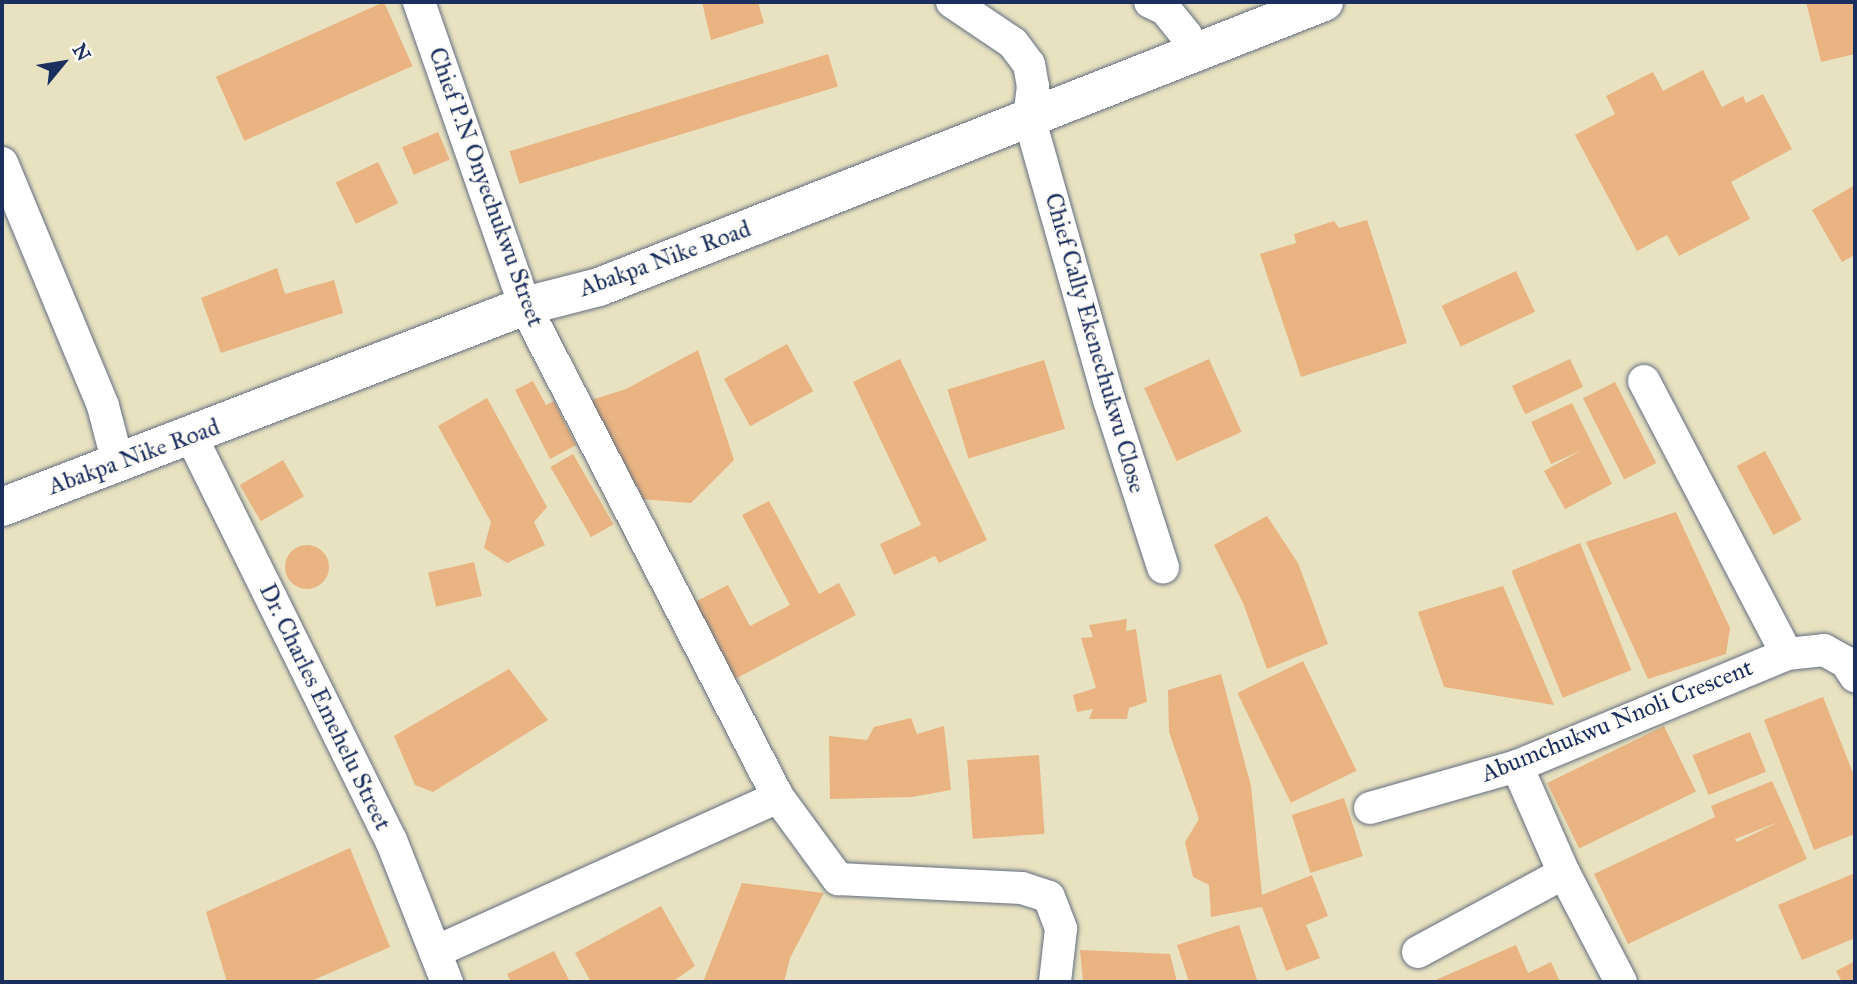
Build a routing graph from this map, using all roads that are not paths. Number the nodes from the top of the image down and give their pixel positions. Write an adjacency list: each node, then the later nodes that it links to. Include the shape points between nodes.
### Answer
1 (419, 2): 8 (street, Chief P.N Onyechukwu Street)
2 (952, 2): 6 (street, via 1013,43 1029,64 1033,86)
3 (1150, 2): 5 (street, via 1165,9 1186,35)
4 (1324, 2): 5 (main road, Abakpa Nike Road)
5 (1193, 53): 6 (main road, Abakpa Nike Road)
6 (1029, 117): 8 (main road, Abakpa Nike Road, via 599,287); 13 (street, Chief Cally Ekenechukwu Close, via 1109,400)
7 (2, 163): 11 (street, via 103,406)
8 (525, 306): 10 (main road, Abakpa Nike Road); 17 (street, Chief P.N Onyechukwu Street)
9 (1644, 381): 14 (street)
10 (191, 436): 11 (main road, Abakpa Nike Road); 20 (street, Dr. Charles Emehelu Street, via 391,840)
11 (118, 463): 12 (main road, Abakpa Nike Road)
12 (2, 507)
13 (1163, 567)
14 (1787, 654): 15 (street, Abumchukwu Nnoli Crescent, via 1824,650 1846,662); 16 (street, Abumchukwu Nnoli Crescent)
15 (1855, 676)
16 (1517, 766): 18 (street, Abumchukwu Nnoli Crescent); 19 (street)
17 (778, 797): 20 (street); 23 (street, Chief P.N Onyechukwu Street, via 838,879 1023,888 1049,897 1061,929)
18 (1370, 808)
19 (1563, 873): 21 (street); 24 (street)
20 (435, 952): 22 (street, Dr. Charles Emehelu Street)
21 (1418, 952)
22 (447, 982)
23 (1055, 982)
24 (1621, 982)

